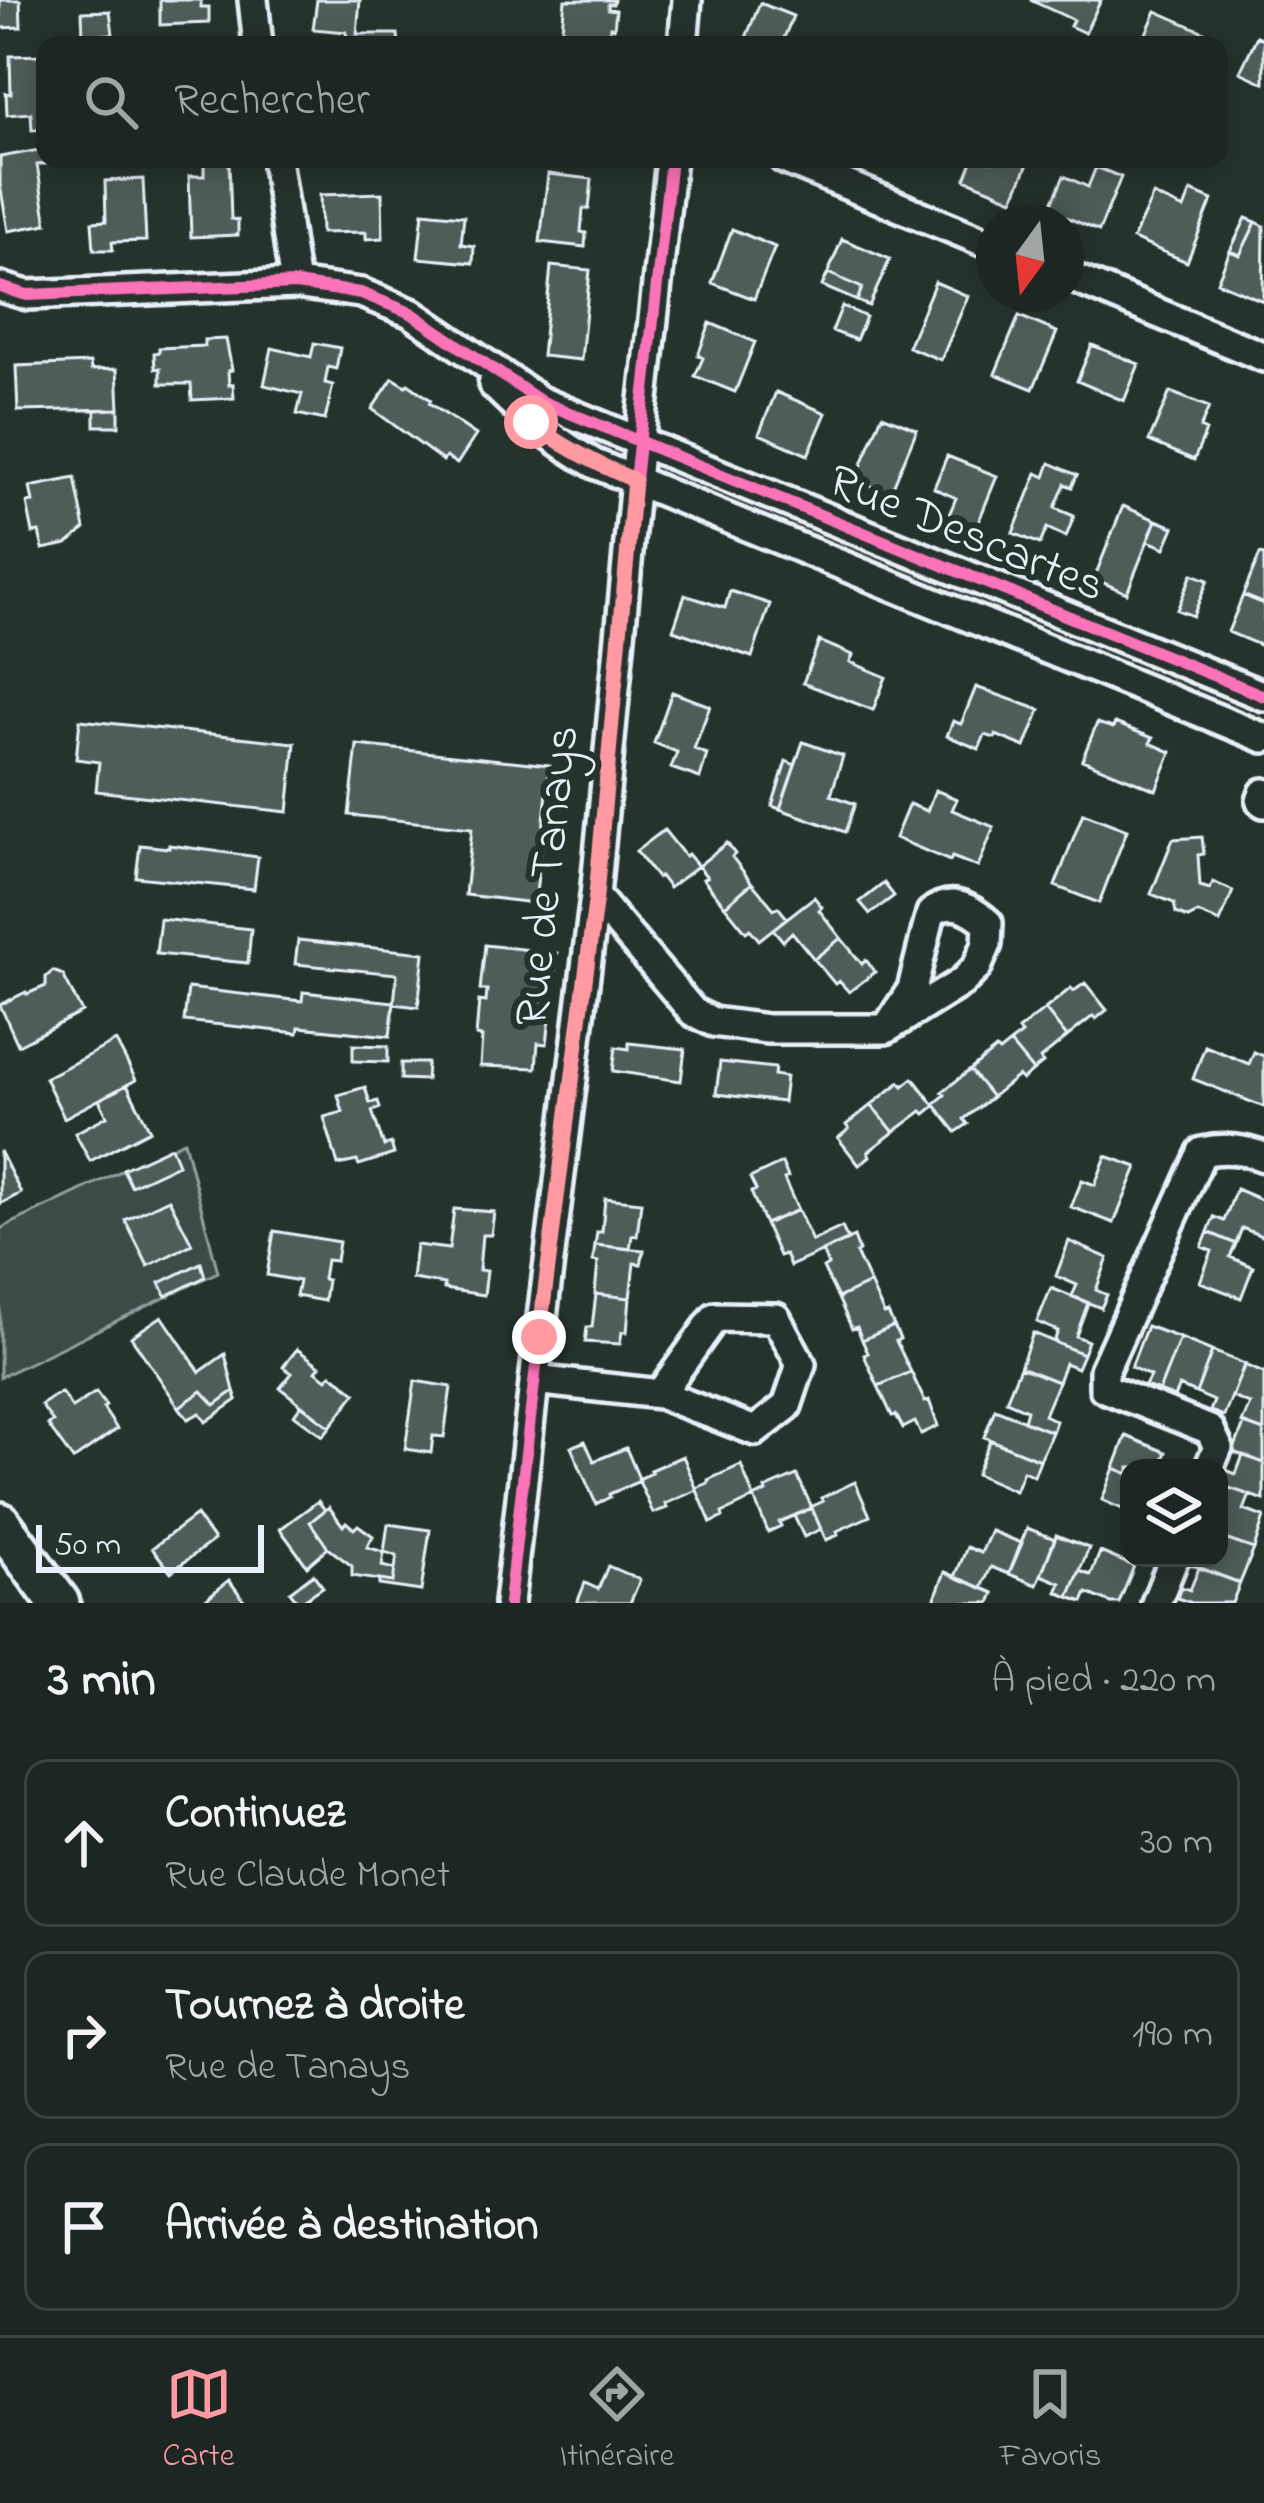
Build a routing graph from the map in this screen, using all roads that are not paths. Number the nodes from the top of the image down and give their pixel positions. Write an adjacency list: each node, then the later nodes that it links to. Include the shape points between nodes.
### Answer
1 (254, 0): 3 (street)
2 (687, 0): 4 (street)
3 (257, 36)
4 (684, 36)
5 (277, 168): 10 (street)
6 (669, 168): 14 (street, Rue de Tanays)
7 (806, 168): 8 (street)
8 (976, 239)
9 (1084, 282): 13 (street)
10 (295, 284): 11 (street, via 27,295); 12 (street, via 361,293)
11 (0, 287)
12 (453, 342): 14 (street, Rue Descartes, via 541,401); 15 (street, Rue Descartes, via 559,444)
13 (1264, 357)
14 (640, 440): 15 (street, Rue de Tanays); 16 (street, Rue Descartes)
15 (634, 480): 17 (street, Rue Descartes); 20 (street, Rue de Tanays)
16 (1264, 696)
17 (1264, 738)
18 (1264, 793): 19 (street)
19 (1264, 802)
20 (596, 896): 21 (street, via 693,1012 713,1022); 23 (street, Rue de Tanays)
21 (886, 1029): 21 (street, via 977,967 988,923 974,911 941,905 931,913 912,989)
22 (1264, 1156): 25 (street, via 1202,1152 1104,1370 1104,1388 1210,1430)
23 (534, 1380): 24 (street); 29 (street, Rue de Tanays)
24 (660, 1394): 24 (street, via 755,1431 788,1406 801,1364 776,1318 715,1317)
25 (1213, 1459)
26 (0, 1523): 28 (main road)
27 (1170, 1567): 30 (street)
28 (59, 1603)
29 (509, 1603)
30 (1156, 1603)

